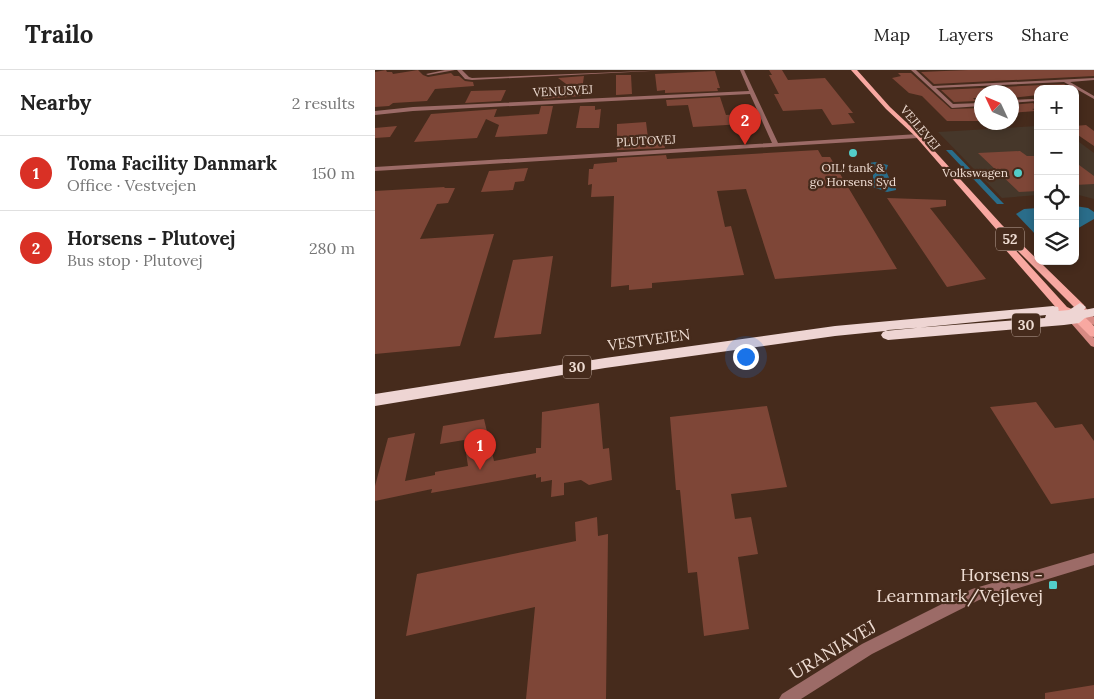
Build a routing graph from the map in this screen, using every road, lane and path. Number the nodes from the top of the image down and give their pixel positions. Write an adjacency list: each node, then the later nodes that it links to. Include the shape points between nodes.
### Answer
1 (453, 70): 9 (street)
2 (459, 70): 11 (street, via 472,79)
3 (533, 70): 11 (street)
4 (668, 70): 8 (street)
5 (742, 70): 19 (street)
6 (854, 70): 26 (main road, VEJLEVEJ / 52, via 888,108 891,116)
7 (913, 70): 18 (street)
8 (607, 71): 11 (street)
9 (428, 74)
10 (1081, 75): 13 (street)
11 (533, 76)
12 (1019, 78): 16 (street)
13 (1091, 79): 15 (street)
14 (961, 81): 17 (street)
15 (1066, 81): 16 (street); 20 (street)
16 (1025, 82): 17 (street)
17 (966, 85): 18 (street)
18 (932, 87): 24 (street, via 952,106)
19 (752, 92): 25 (street, VENUSVEJ); 27 (street)
20 (1094, 98): 21 (street)
21 (1081, 99)
22 (1033, 101): 23 (street)
23 (1019, 102)
24 (974, 104)
25 (375, 113)
26 (914, 136): 27 (street, PLUTOVEJ); 29 (main road, VEJLEVEJ / 52); 29 (main road, VEJLEVEJ / 52, via 980,216)
27 (776, 145): 28 (street, PLUTOVEJ)
28 (375, 169)
29 (1079, 314): 30 (main road); 31 (highway, VESTVEJEN / 30, via 835,331); 31 (highway, VESTVEJEN / 30, via 900,335); 32 (main road, VEJLEVEJ)
30 (1094, 333)
31 (779, 340): 33 (highway, VESTVEJEN / 30)
32 (1094, 344)
33 (375, 400)
34 (1094, 559): 35 (street, URANIAVEJ, via 977,594 867,649)
35 (787, 699)

